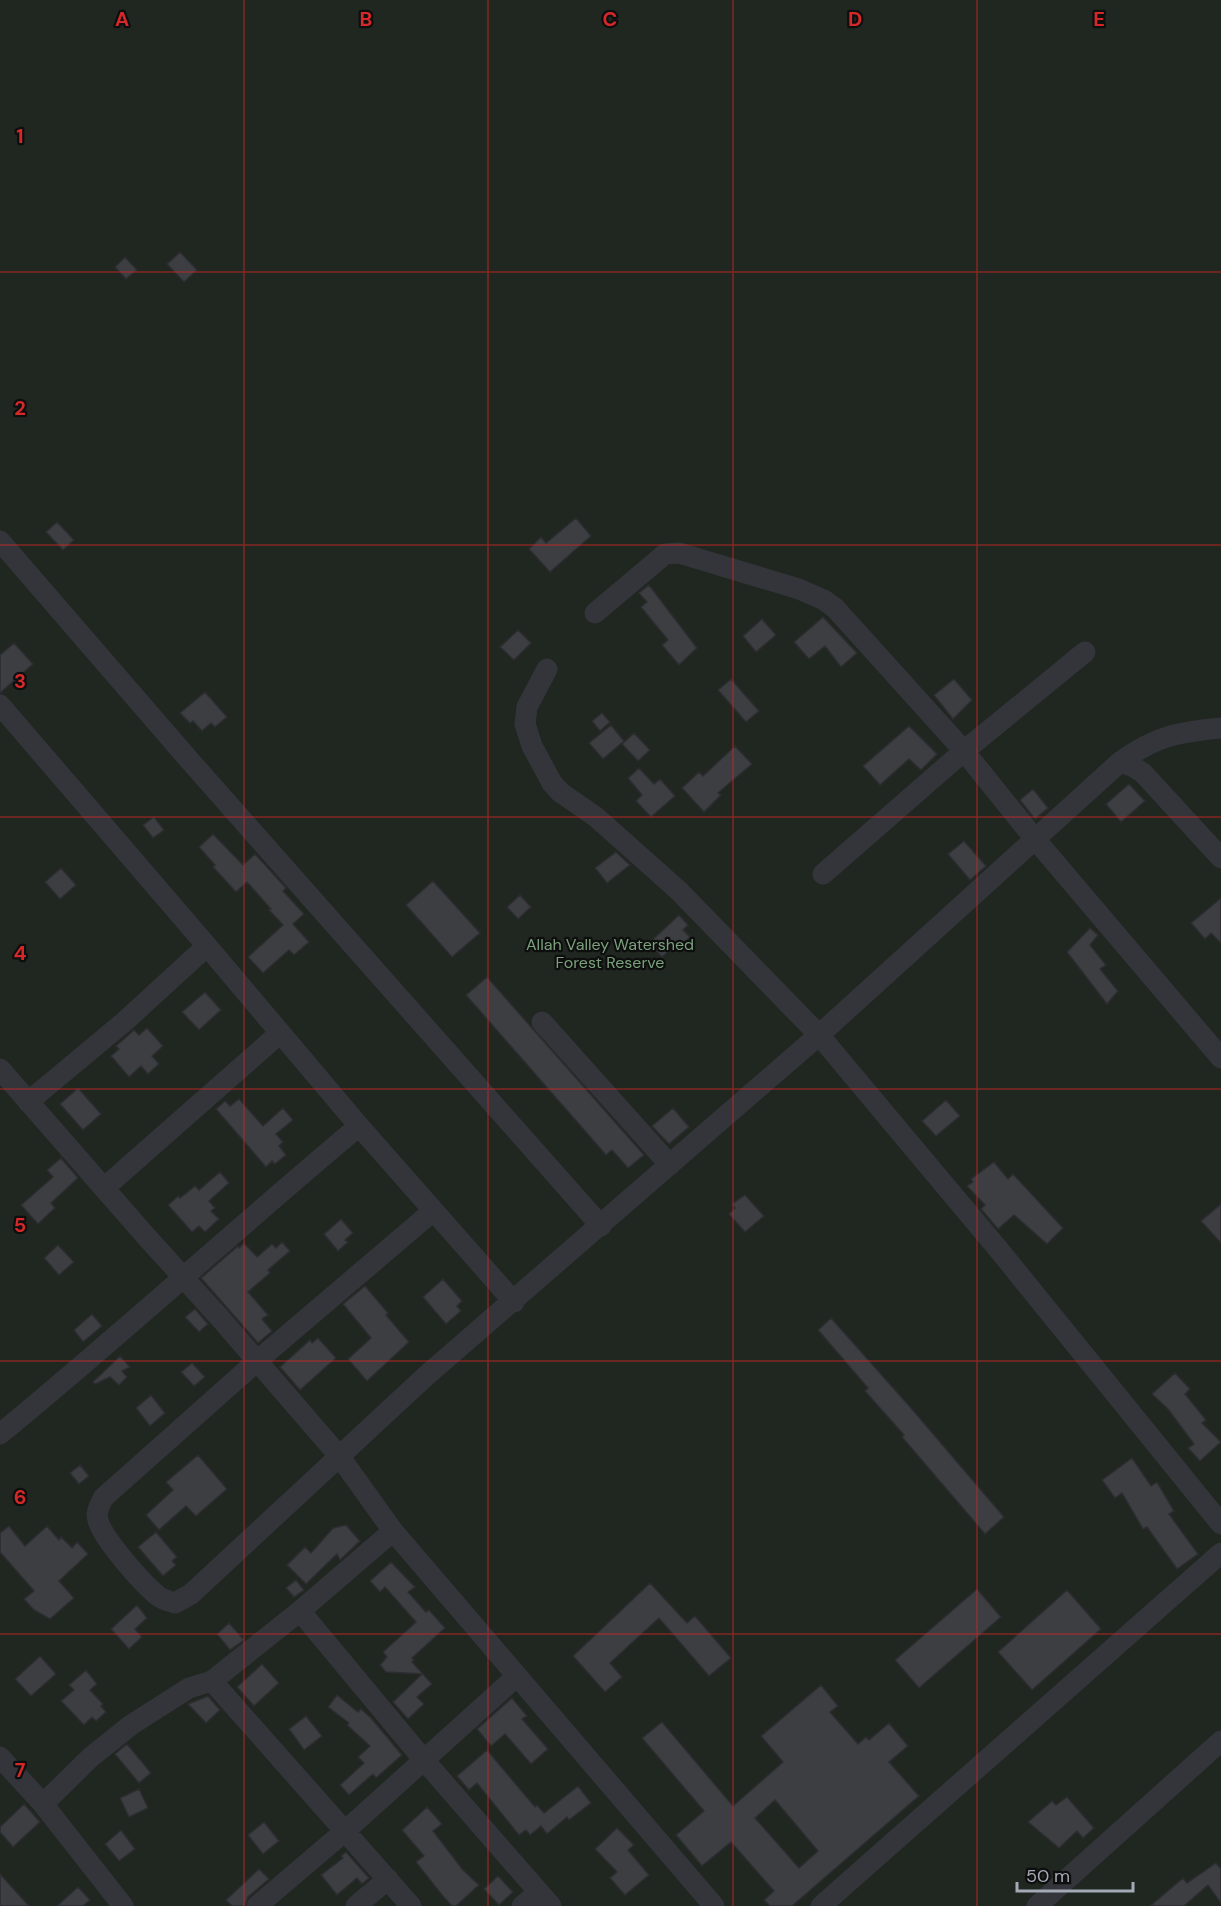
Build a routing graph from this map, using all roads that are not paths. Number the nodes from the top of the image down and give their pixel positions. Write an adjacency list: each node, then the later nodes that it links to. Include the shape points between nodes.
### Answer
1 (0, 541): 23 (street)
2 (595, 612): 7 (street, via 670,552 799,589 835,608)
3 (1085, 652): 7 (street)
4 (547, 669): 15 (street, via 527,707 525,724 552,783 627,842 679,891)
5 (0, 705): 12 (street)
6 (1221, 728): 8 (street, via 1169,735)
7 (964, 751): 9 (street); 11 (street)
8 (1120, 762): 9 (street); 10 (street, via 1143,773)
9 (1035, 839): 15 (street); 16 (street)
10 (1221, 858)
11 (823, 874)
12 (207, 946): 14 (street); 18 (street)
13 (542, 1022): 20 (street)
14 (280, 1033): 19 (street); 21 (street)
15 (819, 1035): 20 (street); 29 (street)
16 (1218, 1047)
17 (0, 1069): 18 (street)
18 (28, 1102): 21 (street)
19 (359, 1126): 22 (street); 24 (street)
20 (670, 1165): 23 (street)
21 (104, 1188): 24 (street)
22 (433, 1211): 25 (street); 26 (street)
23 (601, 1226): 25 (street)
24 (183, 1277): 26 (street); 27 (street)
25 (514, 1302): 28 (street, via 427,1375)
26 (257, 1361): 28 (street); 28 (street, via 103,1498 96,1512 98,1521 122,1557 159,1596 176,1603 183,1600)
27 (0, 1434)
28 (340, 1457): 30 (street)
29 (1221, 1524)
30 (393, 1531): 32 (street); 33 (street)
31 (1221, 1553): 48 (street)
32 (300, 1611): 34 (street); 37 (street)
33 (517, 1676): 37 (street); 42 (street)
34 (212, 1681): 38 (street, via 189,1688 131,1725); 39 (street)
35 (1221, 1741): 49 (street)
36 (0, 1757): 38 (street)
37 (423, 1759): 39 (street); 41 (street)
38 (42, 1804): 43 (street)
39 (344, 1832): 40 (street); 44 (street)
40 (388, 1879): 45 (street); 46 (street)
41 (545, 1899): 47 (street)
42 (702, 1902)
43 (123, 1906)
44 (257, 1906)
45 (356, 1906)
46 (411, 1906)
47 (522, 1906)
48 (820, 1906)
49 (1037, 1906)

